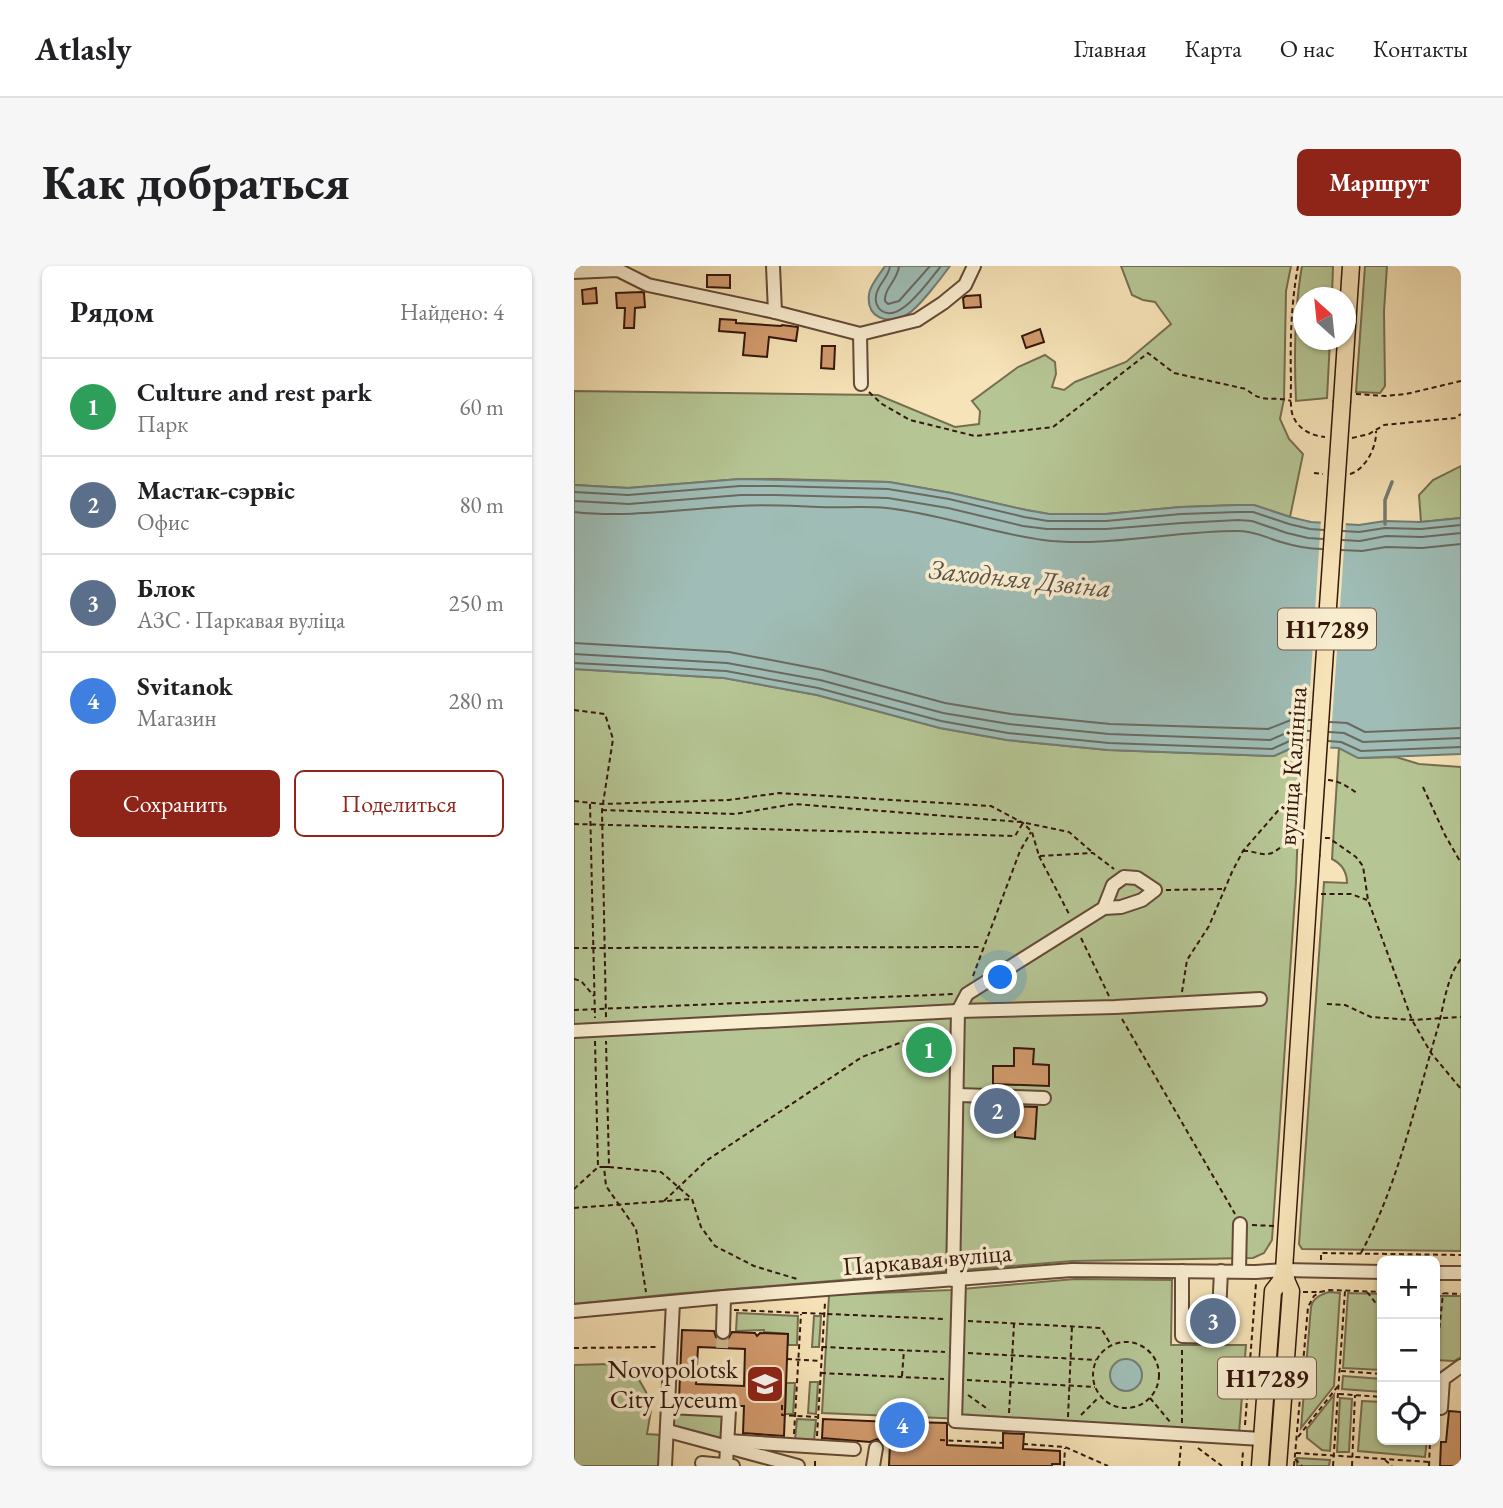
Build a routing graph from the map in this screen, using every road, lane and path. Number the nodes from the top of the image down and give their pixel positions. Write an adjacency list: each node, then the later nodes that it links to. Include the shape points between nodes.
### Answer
1 (773, 266): 6 (street)
2 (974, 266): 7 (street, via 965,285 917,320)
3 (1351, 266): 10 (main road, вуліца Калініна / Н17289)
4 (618, 268): 5 (street); 6 (street, via 648,285)
5 (574, 272)
6 (775, 312): 7 (street)
7 (860, 334): 9 (street)
8 (1461, 381): 10 (path, via 1406,394)
9 (861, 384): 11 (path, via 882,404 911,420 975,436 1053,427 1148,353 1174,373 1245,389 1270,400)
10 (1349, 398): 81 (main road, вуліца Калініна / Н17289, bridge, via 1311,856)
11 (1291, 401)
12 (1376, 429): 15 (path, via 1377,440 1363,466)
13 (1314, 473): 14 (path)
14 (1325, 474)
15 (1347, 474)
16 (574, 710): 23 (path, via 606,713 613,738)
17 (1309, 779): 35 (path, via 1243,851)
18 (1322, 780): 20 (path, via 1346,785)
19 (1423, 787): 32 (path)
20 (1357, 793)
21 (575, 801): 22 (path)
22 (590, 804): 23 (path); 27 (path)
23 (602, 804): 24 (path); 25 (path, via 729,800 779,793 991,806)
24 (602, 810): 25 (path, via 735,814 794,804); 28 (path)
25 (1023, 822): 28 (path, via 1015,836); 29 (path); 30 (path, via 1069,832)
26 (574, 824): 27 (path)
27 (590, 824): 28 (path); 43 (path)
28 (602, 826): 44 (path)
29 (1032, 832): 31 (path); 41 (path, via 1020,851)
30 (1093, 853): 31 (path); 33 (path)
31 (1039, 856): 40 (path)
32 (1461, 863)
33 (1124, 877): 36 (street, via 1138,878); 39 (street, via 1113,885)
34 (1365, 881): 38 (path)
35 (1226, 889): 36 (path); 50 (path, via 1186,960)
36 (1155, 890): 39 (street, via 1142,901)
37 (1324, 894): 38 (path, via 1351,894)
38 (1368, 900): 60 (path)
39 (1104, 908): 40 (street)
40 (1075, 926): 47 (street); 52 (path)
41 (983, 947): 44 (path); 47 (path)
42 (574, 948): 43 (path)
43 (593, 948): 44 (path); 48 (path)
44 (604, 948): 53 (path)
45 (1461, 958): 59 (path, via 1451,975)
46 (574, 979): 48 (path)
47 (967, 993): 53 (path); 56 (street)
48 (594, 997): 54 (path)
49 (1260, 999): 50 (street)
50 (1180, 1003): 52 (street)
51 (1328, 1004): 60 (path, via 1345,1005 1371,1017)
52 (1115, 1007): 56 (street); 74 (path)
53 (606, 1008): 54 (path); 61 (path)
54 (595, 1009): 55 (path); 61 (path)
55 (574, 1010)
56 (958, 1011): 57 (street); 65 (street)
57 (937, 1012): 61 (street); 70 (path, via 935,1027 862,1057 706,1161)
58 (1461, 1017): 59 (path)
59 (1441, 1018): 60 (path); 63 (path)
60 (1412, 1020): 63 (path)
61 (601, 1030): 62 (street); 67 (path); 69 (path)
62 (574, 1031)
63 (1431, 1053): 64 (path); 79 (path, via 1402,1156)
64 (1461, 1089)
65 (958, 1095): 66 (street); 88 (street)
66 (1044, 1098)
67 (598, 1167): 68 (path); 71 (path)
68 (604, 1167): 69 (path); 75 (path, via 606,1186)
69 (609, 1167): 70 (path, via 661,1172)
70 (678, 1187): 72 (path); 73 (path)
71 (574, 1189)
72 (692, 1199): 73 (path); 92 (path, via 701,1227 715,1245 754,1266 801,1280)
73 (664, 1201): 75 (path)
74 (1230, 1204)
75 (618, 1205): 76 (path); 99 (path, via 636,1229)
76 (574, 1208)
77 (1240, 1224): 84 (street)
78 (1321, 1253): 79 (path)
79 (1361, 1253): 80 (path)
80 (1461, 1255)
81 (1284, 1270): 84 (street, Паркавая вуліца); 85 (street, Паркавая вуліца); 139 (main road, вуліца Калініна / Н17289, via 1273,1291); 169 (main road, вуліца Калініна / Н17289, via 1291,1291)
82 (1182, 1271): 83 (street, Паркавая вуліца); 88 (street, Паркавая вуліца, via 1072,1270); 109 (street)
83 (1221, 1271): 84 (street, Паркавая вуліца); 104 (street)
84 (1239, 1272)
85 (1377, 1272)
86 (1440, 1273): 87 (street)
87 (1461, 1273)
88 (956, 1280): 89 (street, Паркавая вуліца); 121 (street)
89 (825, 1290): 92 (street, Паркавая вуліца); 116 (path)
90 (1255, 1290): 138 (path)
91 (1345, 1291): 93 (path); 118 (path); 140 (path, via 1320,1292 1310,1301)
92 (801, 1292): 98 (street, Паркавая вуліца)
93 (1366, 1292): 94 (path); 100 (path)
94 (1377, 1292)
95 (1443, 1293): 96 (path); 106 (path)
96 (1461, 1294)
97 (673, 1301): 98 (street, Паркавая вуліца); 99 (street, Паркавая вуліца); 111 (street)
98 (724, 1303): 102 (path); 108 (street)
99 (648, 1304): 101 (street, Паркавая вуліца)
100 (1377, 1305)
101 (574, 1311)
102 (801, 1313): 103 (path); 115 (path)
103 (821, 1314)
104 (1219, 1314)
105 (1014, 1323): 133 (path)
106 (1440, 1323)
107 (1218, 1329): 109 (street, via 1218,1337)
108 (723, 1332)
109 (1182, 1336): 137 (path)
110 (1111, 1345): 124 (path, via 1093,1370); 127 (path, via 1132,1342 1156,1359 1159,1376); 135 (path, via 1101,1328 1072,1326)
111 (671, 1346): 112 (path); 129 (street)
112 (574, 1348)
113 (904, 1350): 120 (path)
114 (787, 1359): 115 (path)
115 (798, 1360): 116 (path); 131 (path)
116 (821, 1361): 132 (path)
117 (1461, 1366): 130 (street, via 1443,1379)
118 (1339, 1371): 119 (path); 122 (path)
119 (1377, 1374)
120 (902, 1377)
121 (956, 1385): 133 (path); 133 (street, via 955,1422)
122 (1338, 1385): 123 (path); 140 (path)
123 (1338, 1394): 125 (path); 151 (path)
124 (1101, 1395): 127 (path, via 1121,1408); 135 (path)
125 (1355, 1395): 126 (path); 152 (path)
126 (1377, 1397)
127 (1150, 1398): 137 (path)
128 (782, 1405): 131 (path, via 782,1415)
129 (668, 1408): 136 (street); 142 (street, via 729,1410)
130 (1441, 1408)
131 (795, 1416): 132 (path); 145 (path)
132 (818, 1417): 134 (path)
133 (1007, 1424): 135 (street)
134 (818, 1425)
135 (1068, 1428): 137 (street)
136 (668, 1431): 142 (street); 159 (street)
137 (1182, 1435): 138 (street); 165 (path); 166 (path)
138 (1244, 1439): 139 (street); 167 (path)
139 (1262, 1439): 168 (main road, вуліца Калініна / Н17289)
140 (1296, 1439): 150 (path)
141 (940, 1440): 143 (path)
142 (727, 1443): 145 (street); 158 (street); 160 (street)
143 (1003, 1443)
144 (1023, 1444): 147 (path)
145 (793, 1445): 149 (street)
146 (1430, 1445): 157 (path)
147 (1065, 1447): 163 (path); 164 (path)
148 (876, 1448): 162 (street)
149 (854, 1449)
150 (1295, 1452): 151 (path); 153 (path)
151 (1334, 1455): 152 (path); 172 (path)
152 (1352, 1457): 154 (path); 173 (path)
153 (1294, 1458): 170 (path); 171 (path)
154 (1385, 1459): 157 (path); 174 (path)
155 (815, 1461): 161 (path)
156 (702, 1464): 158 (street)
157 (1429, 1464)
158 (730, 1465)
159 (666, 1466)
160 (798, 1466)
161 (815, 1466)
162 (873, 1466)
163 (1063, 1466)
164 (1108, 1466)
165 (1179, 1466)
166 (1222, 1466)
167 (1242, 1466)
168 (1260, 1466)
169 (1278, 1466)
170 (1294, 1466)
171 (1302, 1466)
172 (1333, 1466)
173 (1352, 1466)
174 (1392, 1466)

